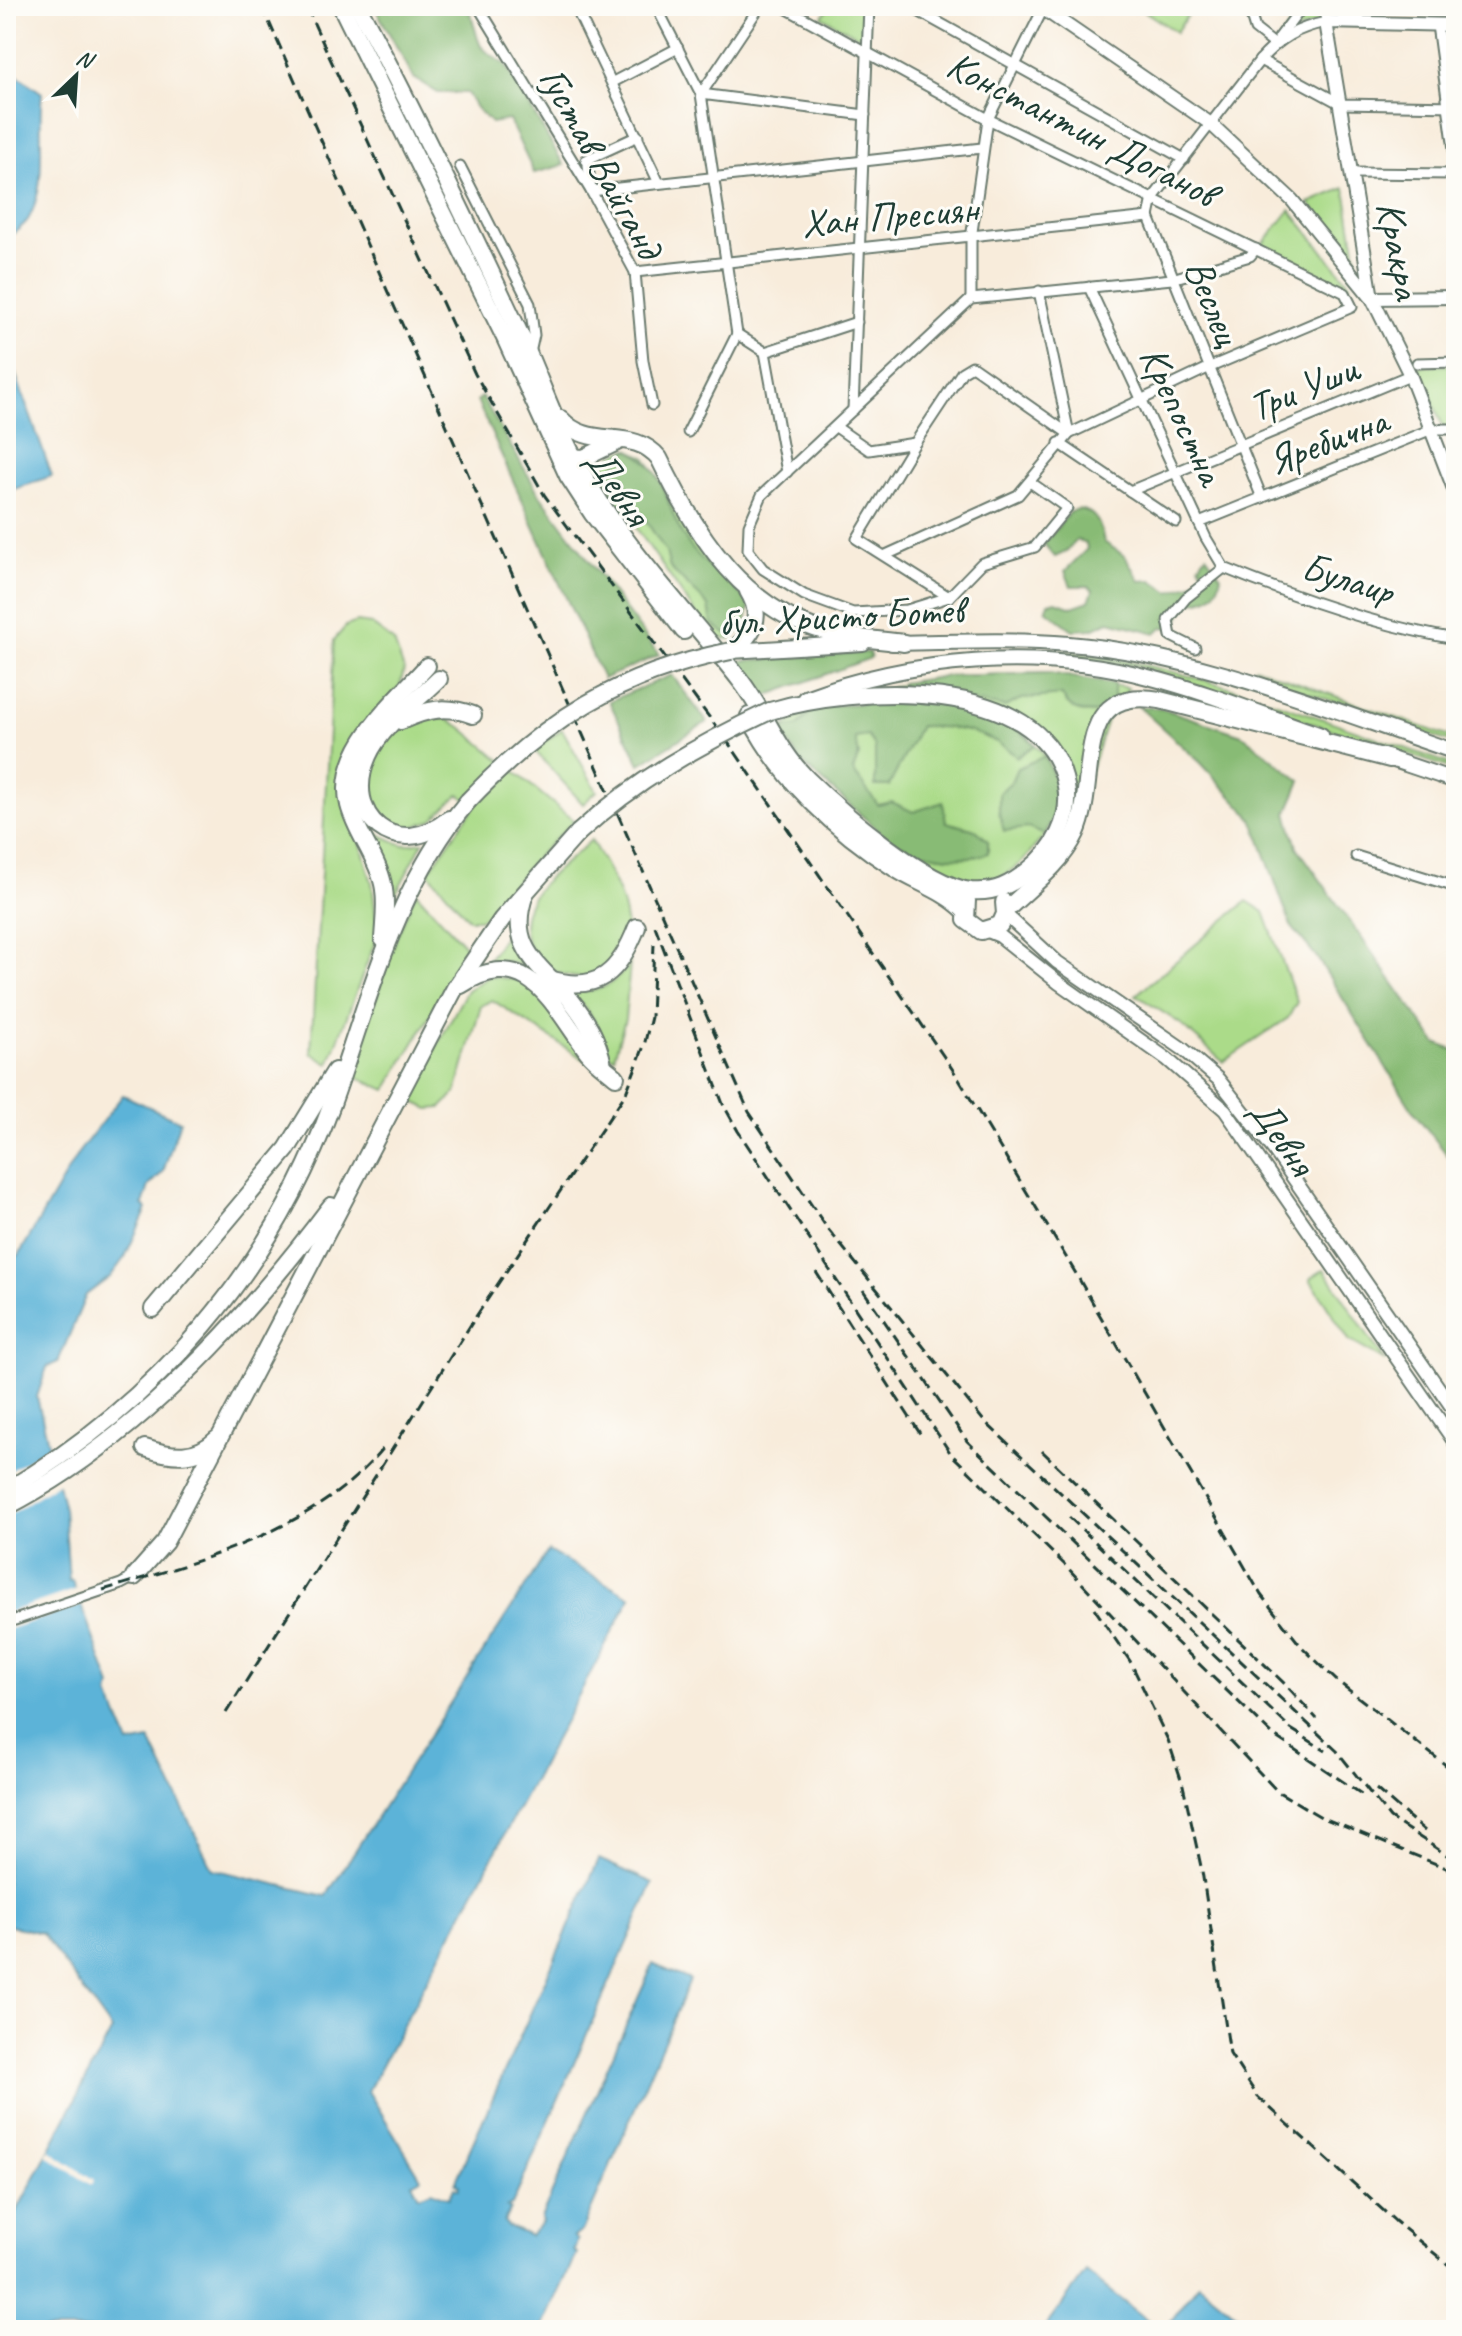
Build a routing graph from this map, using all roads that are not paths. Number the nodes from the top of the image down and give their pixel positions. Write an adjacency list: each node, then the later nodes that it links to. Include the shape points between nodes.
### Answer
1 (341, 6): 76 (highway, Девня)
2 (358, 6): 58 (highway, Девня)
3 (478, 6): 36 (street, Густав Вайганд)
4 (575, 6): 22 (street)
5 (656, 6): 18 (street)
6 (760, 6): 23 (street)
7 (782, 6): 19 (street, Константин Доганов)
8 (869, 6): 19 (street)
9 (909, 6): 21 (street)
10 (1248, 6): 17 (street, via 1255,29)
11 (1303, 6): 17 (street)
12 (1324, 6): 14 (street, Кракра)
13 (1041, 8): 21 (street); 28 (main road)
14 (1326, 22): 15 (main road); 17 (street, via 1302,27); 24 (main road, Кракра)
15 (1437, 25): 16 (main road); 25 (street)
16 (1456, 25)
17 (1276, 42): 20 (street)
18 (678, 48): 22 (street); 23 (street)
19 (868, 51): 26 (street); 27 (street, Константин Доганов)
20 (1260, 60): 24 (street); 28 (street)
21 (1014, 65): 27 (street); 32 (street)
22 (613, 82): 29 (street)
23 (701, 94): 26 (street); 39 (street)
24 (1341, 104): 25 (street); 37 (main road, Кракра)
25 (1452, 106): 34 (street)
26 (865, 115): 33 (street)
27 (988, 119): 30 (street); 42 (street, Константин Доганов)
28 (1211, 124): 32 (street); 53 (main road, via 1292,200)
29 (638, 136): 31 (street); 40 (street)
30 (982, 148): 33 (street); 44 (street)
31 (591, 157): 36 (street); 41 (street)
32 (1184, 159): 42 (street)
33 (862, 162): 39 (street); 45 (street)
34 (1456, 164)
35 (460, 166): 58 (street, via 530,304 534,335)
36 (576, 166): 41 (street, Густав Вайганд)
37 (1352, 173): 38 (street); 53 (main road, Кракра)
38 (1456, 174)
39 (711, 178): 40 (street); 47 (street)
40 (659, 183): 41 (street)
41 (591, 191): 48 (street, Густав Вайганд)
42 (1153, 198): 43 (street); 46 (street, Константин Доганов)
43 (1149, 217): 44 (street, Хан Пресиян); 49 (street, Веслец)
44 (971, 239): 45 (street, Хан Пресиян); 54 (street)
45 (860, 249): 47 (street, Хан Пресиян); 55 (street)
46 (1256, 249): 49 (street, via 1250,256); 61 (street, Константин Доганов, via 1345,293 1352,307)
47 (727, 260): 48 (street, Хан Пресиян); 56 (street)
48 (635, 272): 64 (street, Густав Вайганд)
49 (1172, 279): 50 (street); 61 (street, Веслец)
50 (1089, 287): 51 (street); 63 (street, Крепостна)
51 (1039, 291): 54 (street); 71 (street)
52 (1456, 297): 53 (main road)
53 (1372, 298): 62 (main road, Кракра)
54 (971, 299): 66 (street)
55 (857, 322): 57 (street); 66 (street)
56 (737, 334): 57 (street); 70 (street)
57 (765, 352): 79 (street)
58 (529, 356): 65 (highway, Девня)
59 (1456, 362): 60 (street)
60 (1417, 363)
61 (1208, 368): 63 (street); 75 (street, Веслец)
62 (1410, 375): 68 (main road, Кракра); 75 (street, Три Уши)
63 (1144, 399): 71 (street); 78 (street, Крепостна)
64 (652, 405)
65 (554, 410): 72 (highway, via 576,432); 77 (highway, Девня)
66 (853, 410): 67 (street)
67 (836, 427): 73 (street, via 869,450); 79 (street)
68 (1432, 429): 69 (street); 83 (main road, Кракра); 84 (street, Яребична)
69 (1456, 429)
70 (688, 432)
71 (1069, 434): 73 (street, via 972,366 962,372); 74 (street)
72 (610, 442): 77 (highway); 85 (highway, via 595,471); 90 (highway, via 640,442 657,455 698,533)
73 (915, 443): 88 (street, via 857,537)
74 (1059, 443): 81 (street); 82 (street)
75 (1240, 445): 78 (street, Три Уши); 84 (street, Веслец)
76 (554, 448): 77 (highway); 80 (highway, Девня)
77 (574, 457): 80 (highway); 85 (highway, Девня)
78 (1177, 470): 82 (street, Три Уши); 87 (street, Крепостна)
79 (787, 472): 91 (street, via 762,495 749,525 748,550 763,569 804,595 853,613 907,610)
80 (568, 476): 109 (highway, Девня, via 732,686 787,775 867,848)
81 (1030, 482): 88 (street, via 1018,495); 91 (street, via 1067,508 1035,547 982,563)
82 (1130, 491): 86 (street)
83 (1456, 494)
84 (1262, 498): 87 (street, Яребична)
85 (600, 503): 108 (highway, Девня, via 744,685 776,743 806,777 898,855 959,888)
86 (1176, 522)
87 (1199, 523): 89 (street, Крепостна)
88 (886, 555): 91 (street)
89 (1224, 568): 92 (street, Булаир); 94 (street, via 1168,620 1171,636)
90 (745, 586): 93 (highway, via 819,629); 95 (highway, via 756,606 756,620 750,636)
91 (949, 597)
92 (1456, 639)
93 (904, 643): 95 (main road, бул. Христо Ботев); 101 (main road, бул. Христо Ботев, via 1070,644 1127,652 1246,683)
94 (1195, 648)
95 (731, 651): 104 (highway, бул. Христо Ботев, bridge, via 651,672 572,710 522,747)
96 (427, 666): 113 (highway, via 369,733 349,780 349,806 383,884)
97 (439, 679): 100 (highway)
98 (774, 710): 102 (main road, бул. Христо Ботев, via 837,686 913,670 1007,661 1065,663 1148,677); 106 (highway, бул. Христо Ботев, bridge, via 677,758 605,808); 108 (highway, via 876,695 934,697 991,708 1029,728 1058,765 1067,808 1043,858 1016,880)
99 (473, 715): 100 (highway, via 434,709)
100 (389, 727): 104 (highway, via 372,746 363,772 361,800 367,815 388,832 415,836 440,827)
101 (1456, 752)
102 (1390, 759): 103 (main road, бул. Христо Ботев); 110 (highway, via 1160,700 1122,699 1104,712 1096,728 1082,817 1070,844)
103 (1456, 781)
104 (465, 804): 113 (highway, бул. Христо Ботев, via 414,882)
105 (1356, 856): 107 (street)
106 (529, 885): 114 (highway, via 520,913 522,936 532,962); 115 (highway, бул. Христо Ботев)
107 (1456, 887)
108 (984, 891): 109 (highway, via 968,898); 110 (highway, via 1002,899)
109 (964, 910): 112 (highway, via 970,925)
110 (1006, 912): 112 (highway, via 1000,925); 121 (main road, Девня, via 1066,969 1218,1079 1274,1150)
111 (637, 927): 114 (highway, via 623,959 610,973 575,984)
112 (988, 931): 123 (main road, Девня, via 1167,1059 1225,1110)
113 (382, 955): 116 (highway, бул. Христо Ботев)
114 (549, 978): 117 (highway, via 585,1021)
115 (455, 988): 117 (highway, via 487,971 523,975 557,1005); 119 (highway, бул. Христо Ботев)
116 (354, 1034): 120 (highway, via 310,1116 256,1189); 125 (highway, via 333,1102 293,1194 220,1309 109,1421)
117 (603, 1065): 118 (highway)
118 (616, 1077)
119 (359, 1168): 122 (highway); 126 (highway, via 244,1313 184,1375 113,1437)
120 (153, 1309)
121 (1456, 1413)
122 (223, 1431): 124 (highway, via 205,1449 185,1455); 127 (highway, via 165,1542)
123 (1456, 1444)
124 (145, 1448)
125 (6, 1491)
126 (6, 1507)
127 (134, 1577): 128 (street)
128 (6, 1623)

